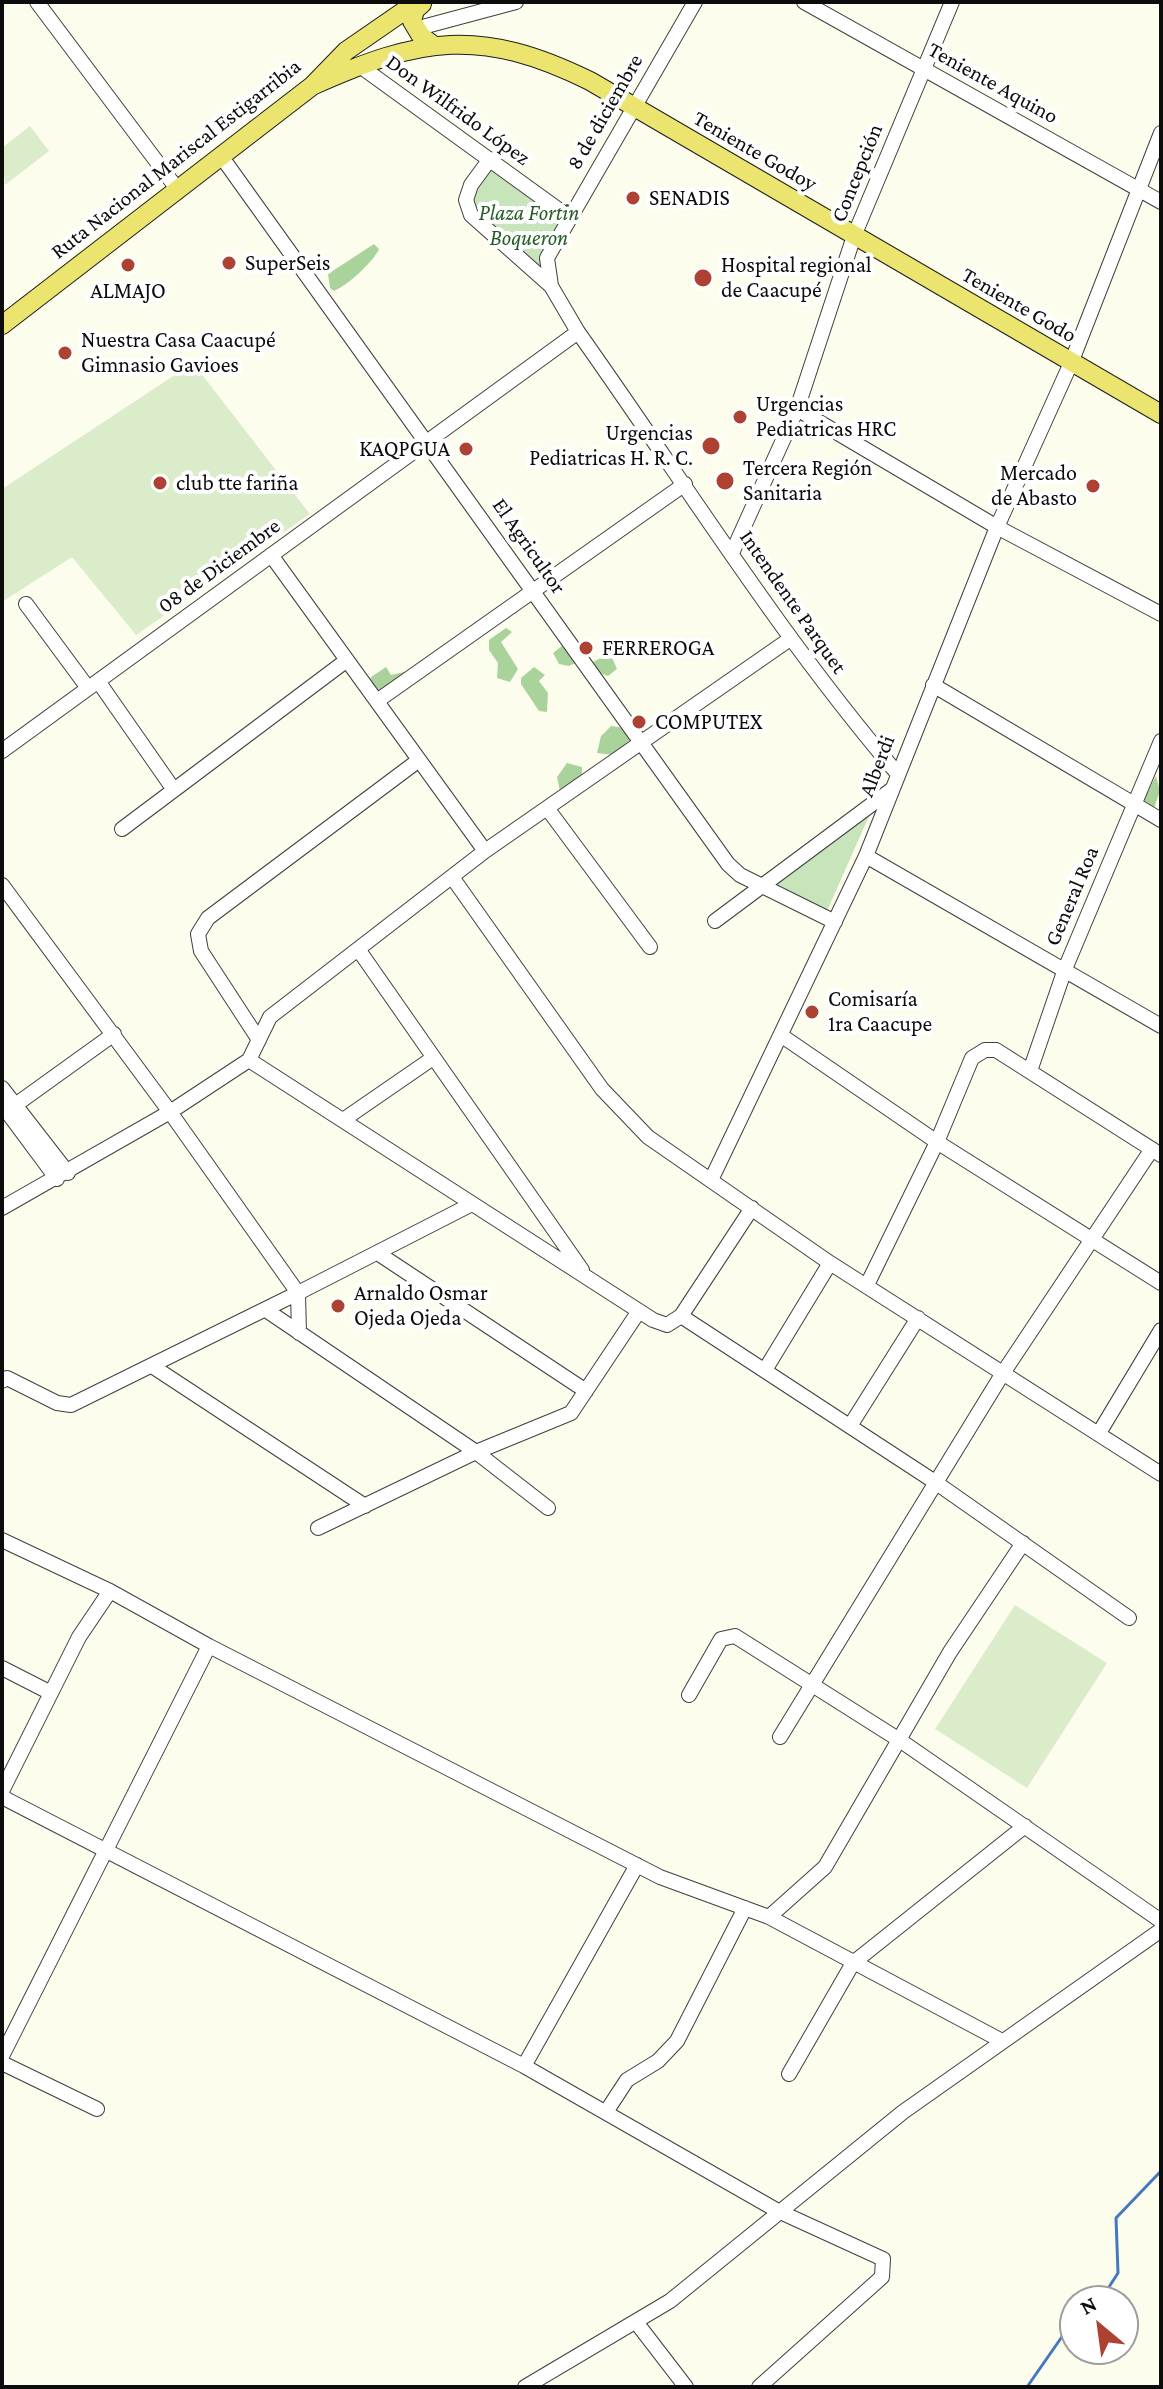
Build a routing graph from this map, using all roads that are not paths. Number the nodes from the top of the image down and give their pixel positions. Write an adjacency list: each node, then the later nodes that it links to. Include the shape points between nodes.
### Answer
1 (37, 2): 17 (street)
2 (417, 2): 12 (main road, Ruta Nacional Mariscal Estigarribia, via 346,51)
3 (424, 2): 8 (main road, via 412,16)
4 (516, 2): 8 (street)
5 (695, 2): 13 (street, 8 de diciembre)
6 (804, 2): 11 (street, Teniente Aquino)
7 (952, 2): 11 (street, Concepción)
8 (415, 29): 9 (main road)
9 (433, 45): 10 (main road); 13 (main road, via 501,48 534,56)
10 (360, 66): 12 (main road); 16 (street, Don Wilfrido López)
11 (923, 70): 18 (street, Teniente Aquino); 21 (street, Concepción)
12 (312, 86): 15 (main road, Ruta Nacional Mariscal Estigarribia)
13 (631, 107): 20 (street, 8 de diciembre); 21 (main road, Teniente Godoy)
14 (1161, 133): 18 (street, Alberdi)
15 (221, 156): 17 (main road, Ruta Nacional Mariscal Estigarribia); 28 (street, El Agricultor)
16 (490, 159): 20 (street, Don Wilfrido López); 22 (street, via 471,185 466,200 471,215)
17 (178, 190): 23 (main road, Ruta Nacional Mariscal Estigarribia)
18 (1140, 190): 19 (street, Teniente Aquino); 25 (street, Alberdi)
19 (1161, 202)
20 (570, 218): 22 (street, 8 de diciembre, via 547,258)
21 (854, 236): 25 (main road, Teniente Godo); 26 (street, Concepción)
22 (551, 286): 24 (street)
23 (2, 325)
24 (578, 332): 28 (street, 08 de Diciembre); 29 (street, Intendente Parquet)
25 (1071, 363): 27 (main road, Teniente Godo); 30 (street, Alberdi)
26 (797, 409): 30 (street); 31 (street, Concepción)
27 (1161, 414)
28 (428, 443): 32 (street, 08 de Diciembre); 33 (street, El Agricultor)
29 (685, 484): 31 (street, Intendente Parquet); 33 (street)
30 (997, 527): 35 (street); 39 (street, Alberdi)
31 (732, 553): 36 (street, Intendente Parquet)
32 (271, 555): 37 (street); 38 (street, 08 de Diciembre)
33 (535, 593): 40 (street); 42 (street, El Agricultor)
34 (26, 604): 38 (street)
35 (1161, 614)
36 (790, 639): 42 (street); 45 (street, Intendente Parquet)
37 (347, 660): 40 (street); 47 (street)
38 (93, 685): 43 (street, 08 de Diciembre); 47 (street)
39 (933, 685): 45 (street, Alberdi); 48 (street)
40 (377, 701): 44 (street)
41 (1161, 741): 48 (street, General Roa)
42 (641, 742): 49 (street); 56 (street, El Agricultor, via 728,864)
43 (2, 751)
44 (419, 760): 52 (street); 66 (street, via 208,918 198,934 201,951)
45 (897, 773): 46 (street, Alberdi)
46 (892, 789): 53 (street, Alberdi); 56 (street)
47 (174, 790): 51 (street)
48 (1134, 804): 50 (street); 62 (street, General Roa)
49 (547, 808): 52 (street); 60 (street)
50 (1161, 820)
51 (122, 829)
52 (485, 851): 54 (street)
53 (866, 856): 59 (street, Alberdi); 62 (street)
54 (452, 877): 61 (street); 77 (street, via 602,1089 648,1137)
55 (2, 885): 57 (street)
56 (760, 885): 58 (street); 59 (street, El Agricultor)
57 (8, 902): 64 (street)
58 (715, 921)
59 (835, 922): 65 (street, Alberdi)
60 (650, 947)
61 (358, 949): 66 (street, via 270,1017); 67 (street)
62 (1065, 969): 63 (street); 69 (street, General Roa)
63 (1161, 1026)
64 (114, 1034): 71 (street); 72 (street)
65 (782, 1036): 74 (street); 77 (street, Alberdi)
66 (259, 1040): 68 (street)
67 (433, 1058): 73 (street); 84 (street)
68 (249, 1060): 72 (street); 73 (street)
69 (1030, 1071): 74 (street, via 996,1050 972,1058); 75 (street)
70 (2, 1088): 71 (street)
71 (8, 1107): 76 (street)
72 (170, 1112): 76 (street); 87 (street)
73 (343, 1120): 78 (street)
74 (937, 1142): 81 (street); 86 (street)
75 (1156, 1152): 81 (street)
76 (62, 1176): 79 (street)
77 (712, 1178): 80 (street)
78 (472, 1204): 82 (street); 84 (street)
79 (2, 1208)
80 (752, 1208): 83 (street); 90 (street)
81 (1093, 1240): 85 (street); 96 (street)
82 (379, 1254): 87 (street); 98 (street)
83 (830, 1263): 86 (street); 95 (street)
84 (589, 1279): 89 (street)
85 (1161, 1283)
86 (867, 1285): 91 (street)
87 (298, 1293): 88 (street); 93 (street)
88 (266, 1310): 93 (street); 94 (street)
89 (639, 1311): 90 (street, via 667,1325); 98 (street)
90 (681, 1316): 95 (street)
91 (918, 1318): 96 (street); 99 (street)
92 (1161, 1330): 100 (street)
93 (299, 1333): 101 (street)
94 (152, 1366): 97 (street, via 71,1405 7,1378); 104 (street)
95 (765, 1370): 99 (street)
96 (1003, 1373): 100 (street); 103 (street)
97 (2, 1381)
98 (586, 1391): 101 (street, via 571,1413)
99 (850, 1426): 103 (street)
100 (1099, 1433): 102 (street)
101 (476, 1452): 104 (street); 105 (street)
102 (1161, 1474)
103 (935, 1482): 108 (street); 113 (street)
104 (365, 1506): 106 (street)
105 (548, 1508)
106 (318, 1528)
107 (2, 1540): 109 (street)
108 (1023, 1543): 110 (street); 117 (street, via 950,1652)
109 (110, 1591): 111 (street); 114 (street)
110 (1129, 1618)
111 (209, 1646): 120 (street); 121 (street)
112 (2, 1668): 114 (street)
113 (812, 1684): 115 (street, via 727,1635); 116 (street); 117 (street)
114 (51, 1693): 118 (street)
115 (689, 1695)
116 (780, 1737)
117 (901, 1741): 119 (street); 123 (street, via 825,1867)
118 (2, 1794): 120 (street)
119 (1025, 1826): 124 (street); 126 (street)
120 (106, 1849): 128 (street); 130 (street)
121 (637, 1865): 122 (street); 130 (street)
122 (745, 1908): 123 (street); 133 (street, via 677,2041 658,2061 627,2080)
123 (769, 1917): 126 (street)
124 (1161, 1921)
125 (1161, 1930): 127 (street)
126 (853, 1963): 127 (street); 131 (street)
127 (1002, 2041): 134 (street)
128 (2, 2056)
129 (2, 2063): 132 (street)
130 (524, 2066): 133 (street)
131 (789, 2074)
132 (97, 2109)
133 (606, 2112): 134 (street)
134 (778, 2211): 135 (street, via 679,2294); 138 (street, via 883,2259 885,2270)
135 (636, 2322): 136 (street); 137 (street)
136 (525, 2387)
137 (686, 2387)
138 (759, 2387)

